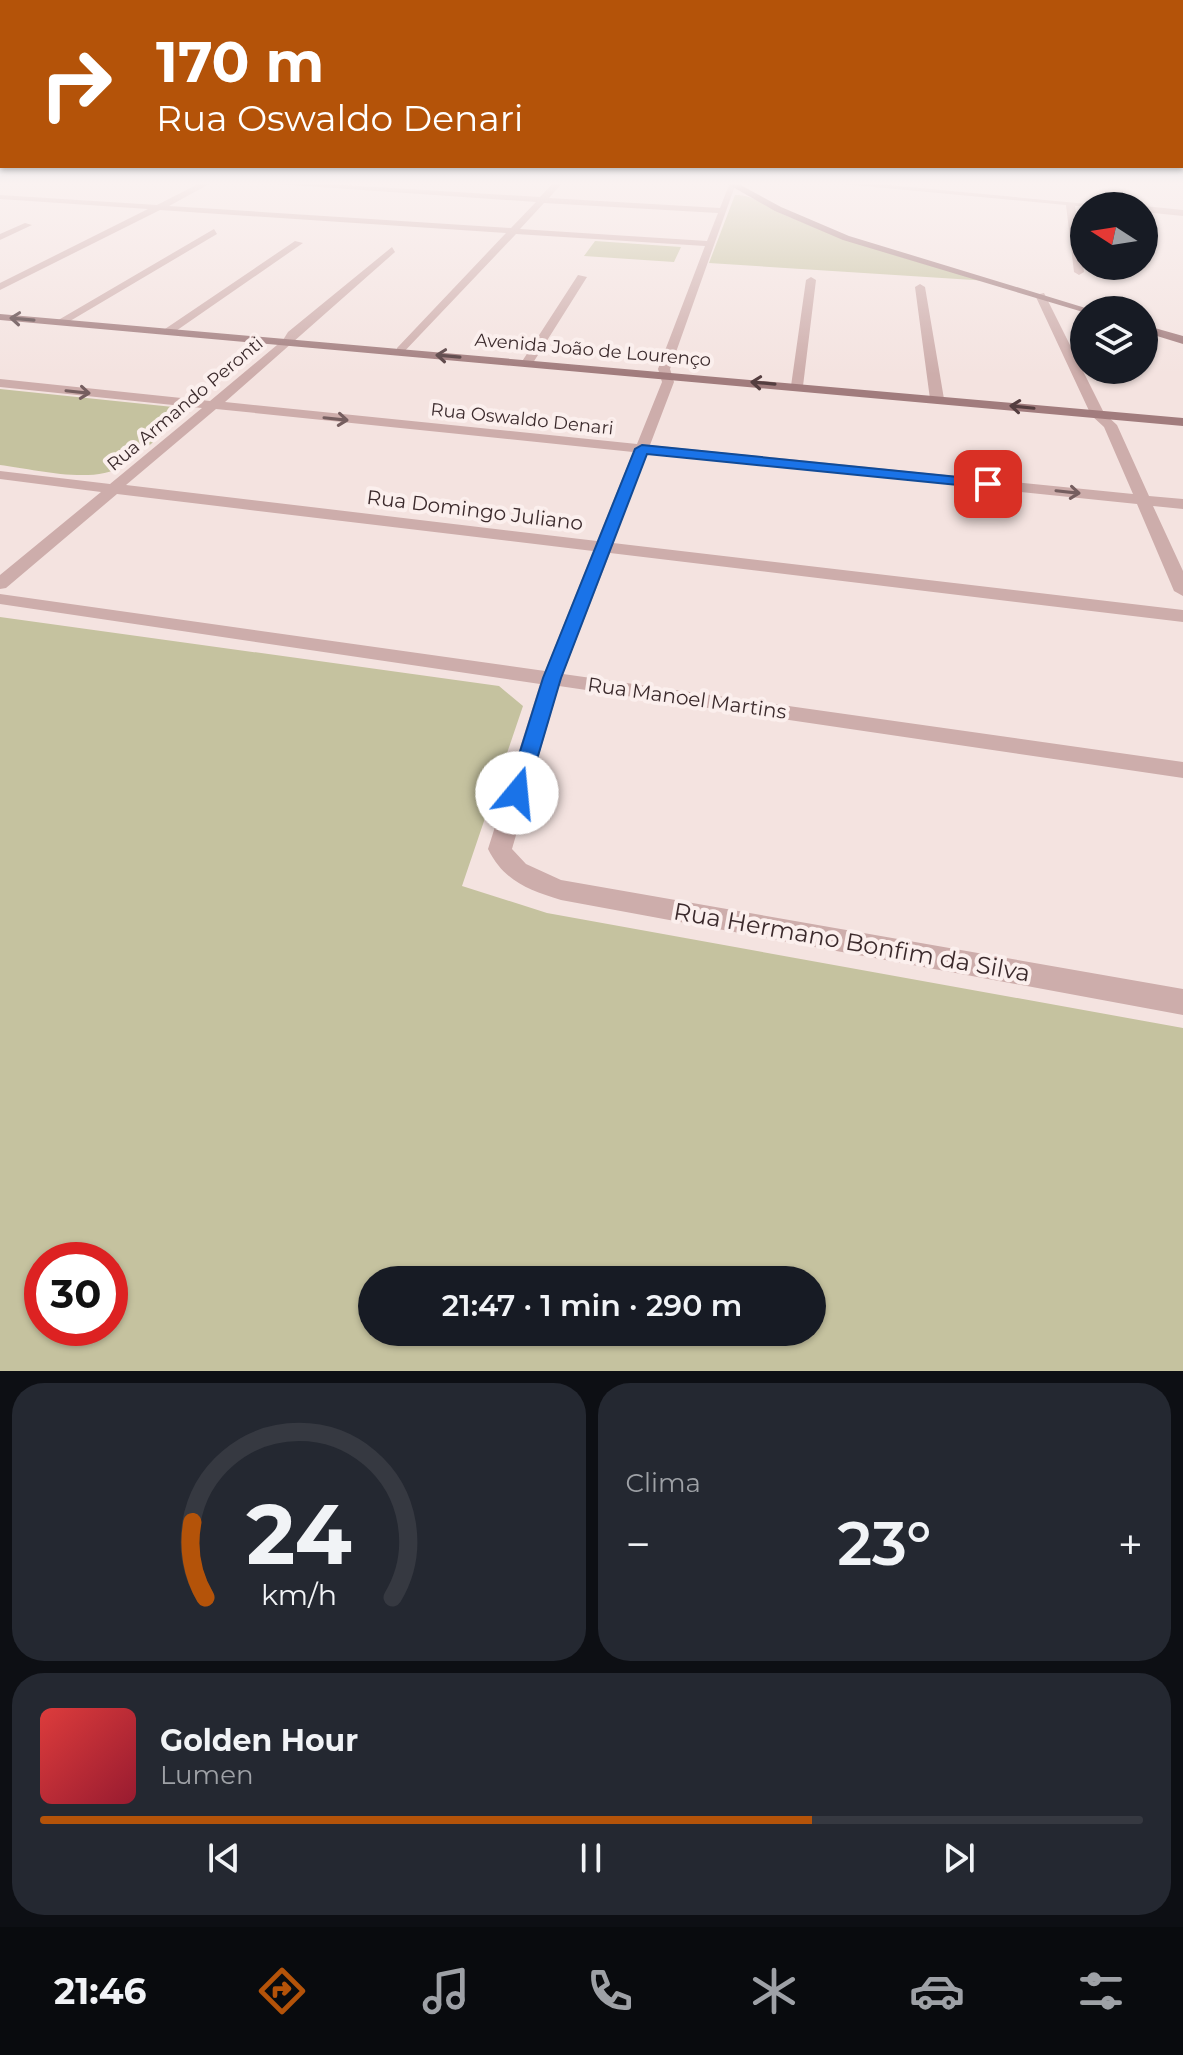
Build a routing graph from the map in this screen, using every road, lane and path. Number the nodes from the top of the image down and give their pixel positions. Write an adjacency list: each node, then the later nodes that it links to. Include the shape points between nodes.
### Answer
1 (82, 246): 10 (street)
2 (190, 246): 15 (street)
3 (294, 246): 16 (street)
4 (500, 246): 20 (street)
5 (709, 246): 22 (street, via 664,369)
6 (873, 246): 12 (street)
7 (392, 250): 19 (street, Rua Armando Peronti)
8 (582, 277): 21 (street)
9 (811, 280): 24 (street)
10 (0, 287)
11 (920, 287): 25 (street)
12 (1040, 295): 13 (street); 27 (street)
13 (1070, 305)
14 (0, 317): 15 (street, Avenida João de Lourenço, one-way to 14)
15 (61, 322): 16 (street, Avenida João de Lourenço)
16 (169, 331): 19 (street, Avenida João de Lourenço)
17 (1158, 332): 18 (street)
18 (1183, 340)
19 (288, 342): 20 (street, Avenida João de Lourenço); 26 (street, Rua Armando Peronti)
20 (401, 351): 21 (street, Avenida João de Lourenço, one-way to 20)
21 (527, 363): 22 (street, Avenida João de Lourenço)
22 (668, 375): 24 (street, Avenida João de Lourenço, one-way to 22); 29 (street)
23 (0, 383): 26 (street, Rua Oswaldo Denari, one-way to 26)
24 (797, 386): 25 (street, Avenida João de Lourenço)
25 (937, 399): 27 (street, Avenida João de Lourenço, one-way to 25)
26 (208, 406): 29 (street, Rua Oswaldo Denari, one-way to 29); 31 (street, Rua Armando Peronti)
27 (1098, 415): 28 (street, Avenida João de Lourenço); 32 (street, via 1110,425)
28 (1183, 422)
29 (642, 449): 32 (street, Rua Oswaldo Denari, one-way to 32); 34 (street)
30 (0, 475): 31 (street, Rua Domingo Juliano)
31 (112, 488): 34 (street, Rua Domingo Juliano); 35 (street, Rua Armando Peronti)
32 (1145, 500): 33 (street, Rua Oswaldo Denari); 36 (street)
33 (1183, 504)
34 (604, 547): 38 (street, Rua Domingo Juliano); 39 (street)
35 (0, 584)
36 (1183, 591)
37 (0, 599): 39 (street, Rua Manoel Martins)
38 (1183, 616)
39 (552, 678): 40 (street, Rua Manoel Martins); 41 (street, Rua Hermano Bonfim da Silva, via 500,849 522,876 561,890)
40 (1183, 770)
41 (1183, 1002)

